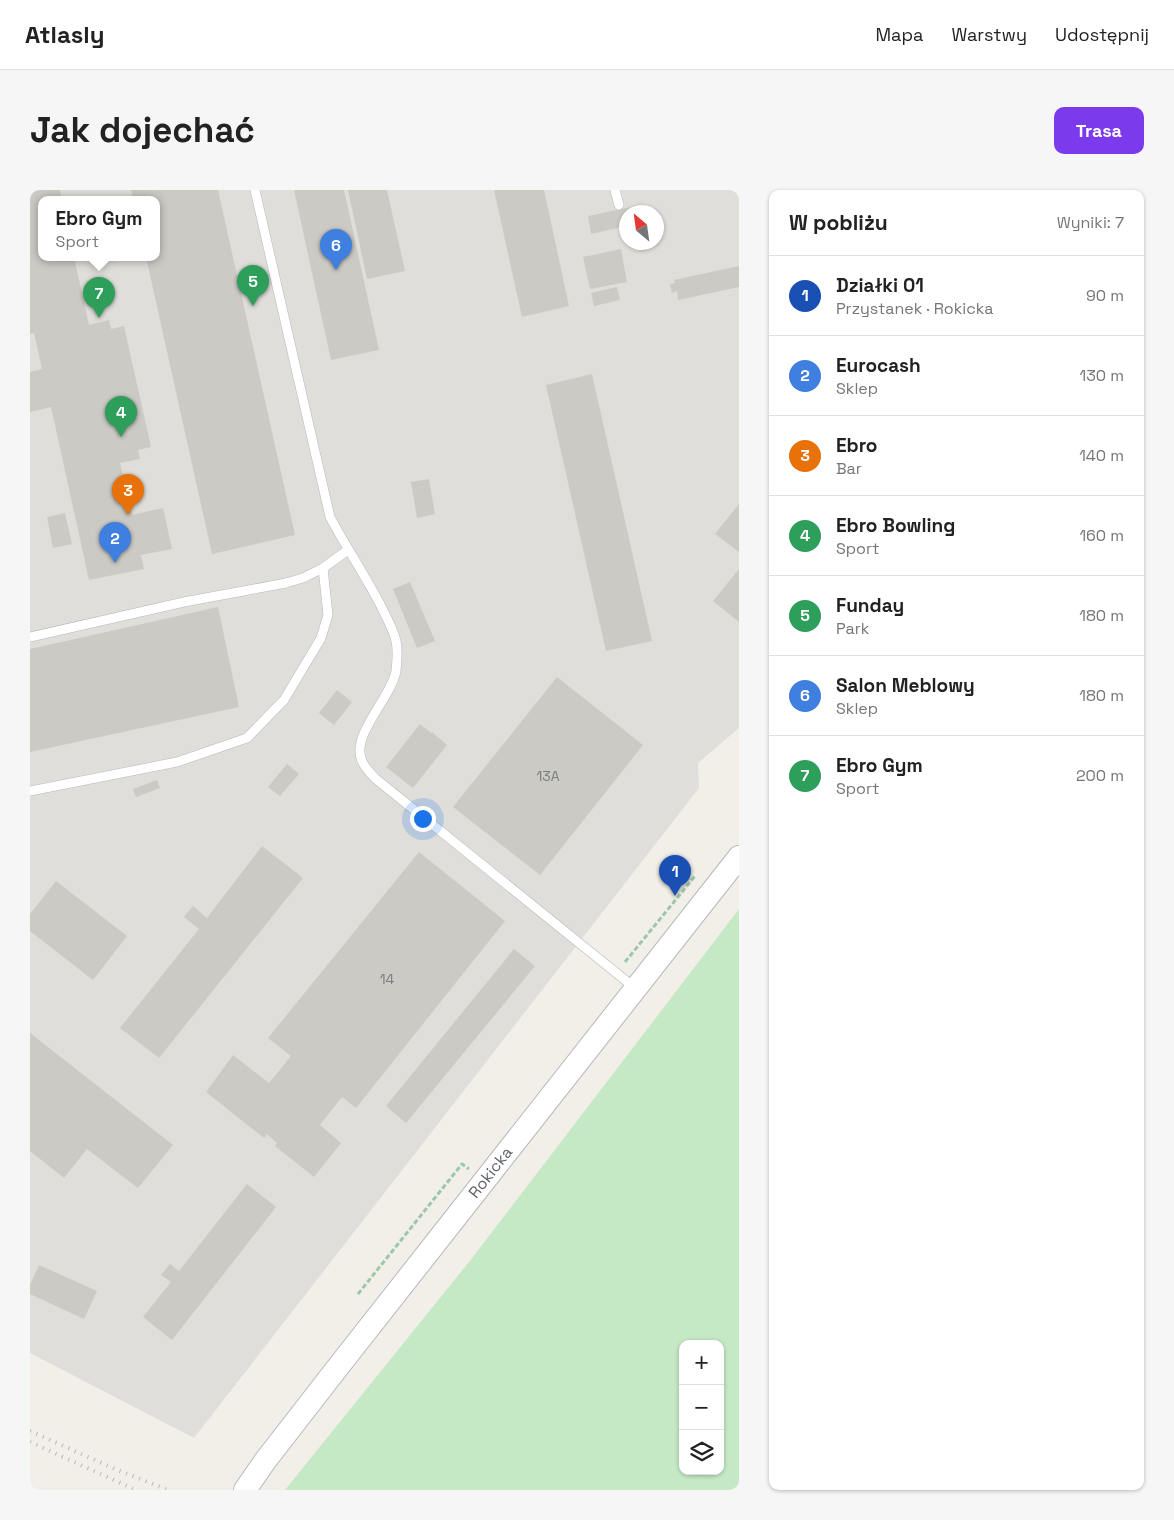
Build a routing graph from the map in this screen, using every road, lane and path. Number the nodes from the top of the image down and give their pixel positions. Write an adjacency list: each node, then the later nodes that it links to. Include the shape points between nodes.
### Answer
1 (255, 190): 4 (lane, via 330,517)
2 (616, 190): 3 (lane)
3 (619, 205)
4 (348, 550): 5 (lane); 9 (lane, via 364,572 393,630 396,643 396,671 392,686 361,744 361,759 367,770)
5 (323, 568): 6 (lane, via 286,583); 7 (lane, via 328,615 321,638 284,700 247,738 177,762)
6 (30, 637)
7 (30, 791)
8 (739, 857): 9 (street, Rokicka)
9 (636, 988): 10 (street, Rokicka)
10 (245, 1490)

